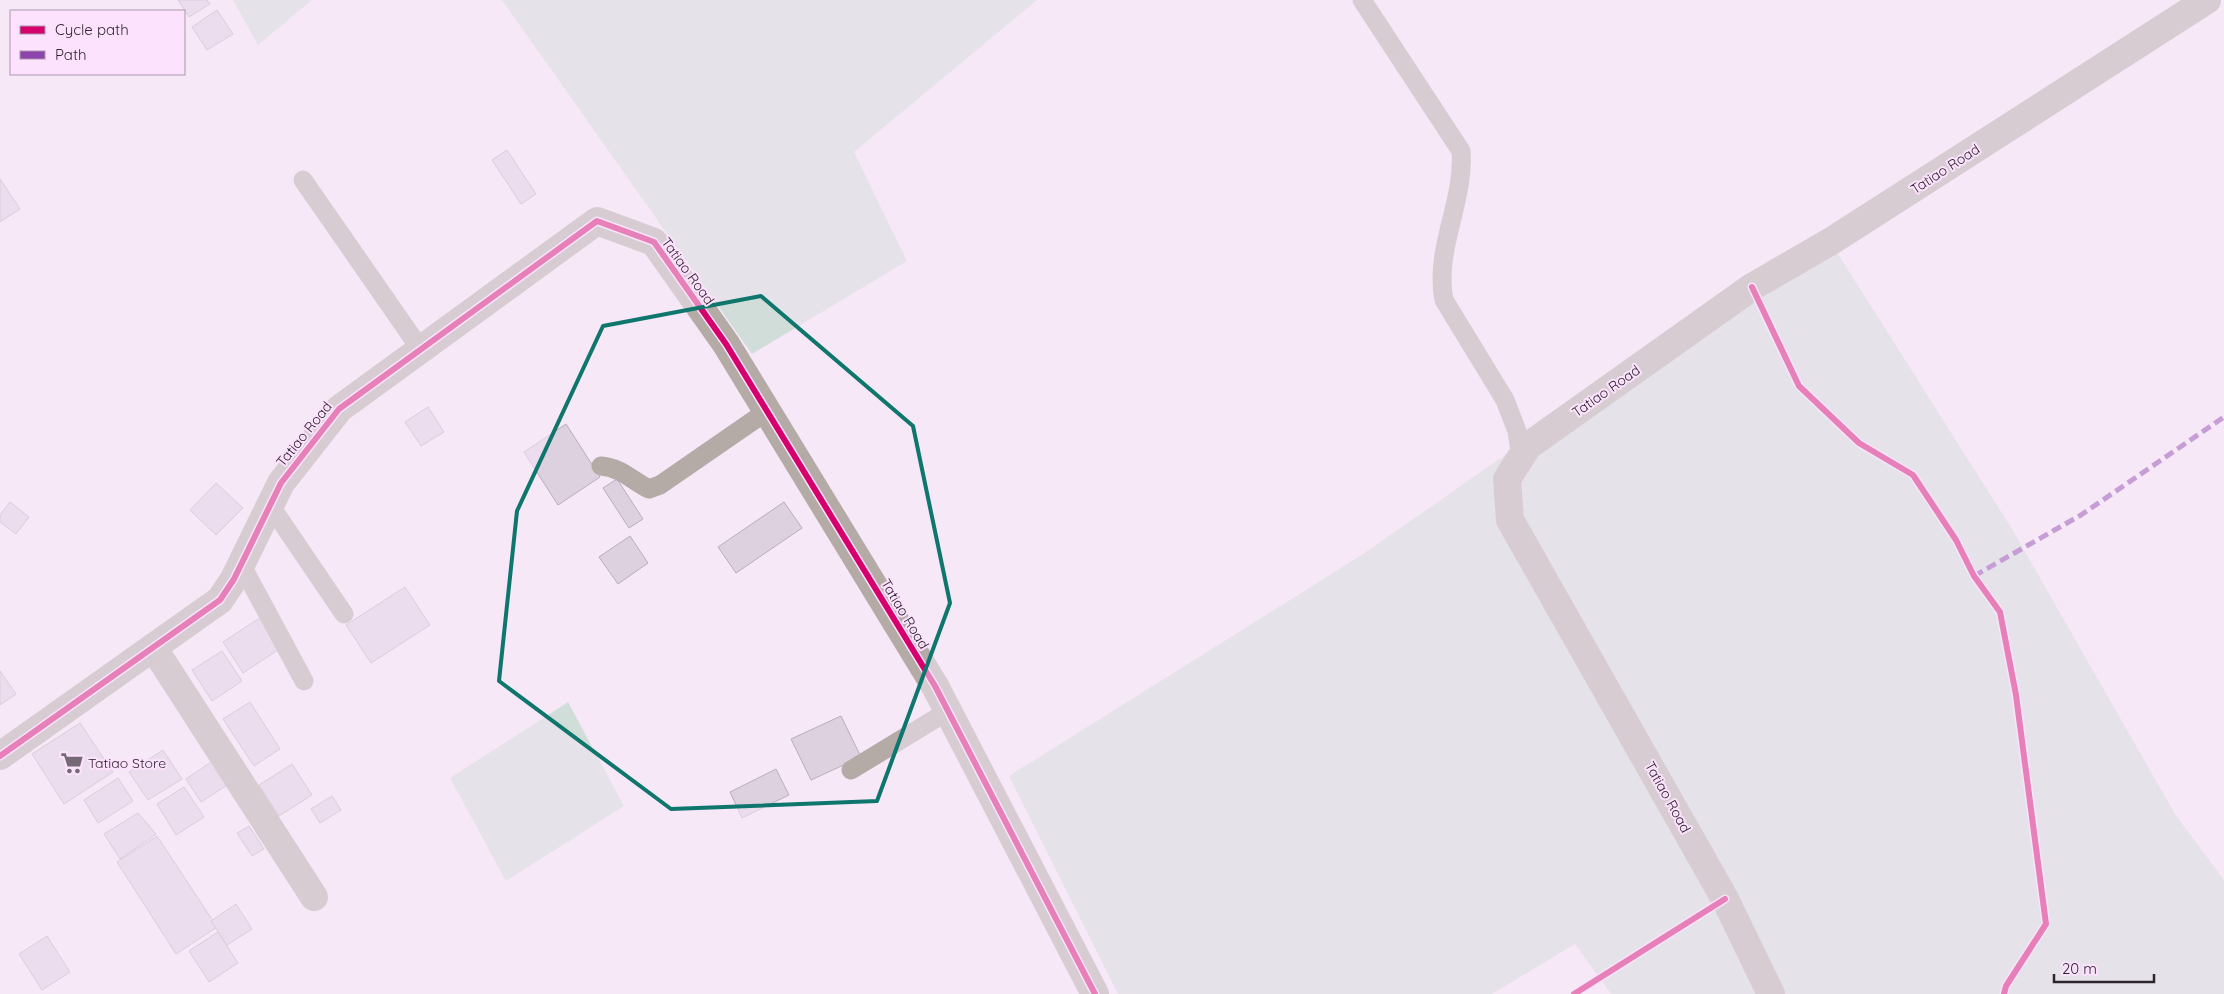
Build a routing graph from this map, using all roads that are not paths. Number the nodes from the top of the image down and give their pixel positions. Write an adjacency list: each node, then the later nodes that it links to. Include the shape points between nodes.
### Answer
1 (1362, 0): 6 (lane, via 1461,151 1462,167 1444,251 1441,282 1444,300 1505,400 1517,431)
2 (2207, 0): 6 (street, Tatiao Road, via 1833,240 1752,287 1528,446)
3 (303, 180): 4 (lane)
4 (421, 350): 5 (street, Tatiao Road, via 597,221 654,242 726,344); 8 (street, Tatiao Road, via 339,409 281,483)
5 (767, 411): 7 (lane, via 660,485 649,489 634,482 623,471); 13 (street, Tatiao Road)
6 (1521, 458): 18 (street, Tatiao Road, via 1507,480 1510,520 1725,898)
7 (601, 466)
8 (270, 505): 9 (street, Tatiao Road); 10 (lane)
9 (241, 564): 11 (street, Tatiao Road, via 220,600); 12 (lane)
10 (344, 614)
11 (153, 647): 14 (street, Tatiao Road); 16 (street)
12 (304, 681)
13 (948, 711): 15 (lane); 17 (street, Tatiao Road)
14 (0, 756)
15 (851, 770)
16 (314, 897)
17 (1095, 994)
18 (1771, 994)

